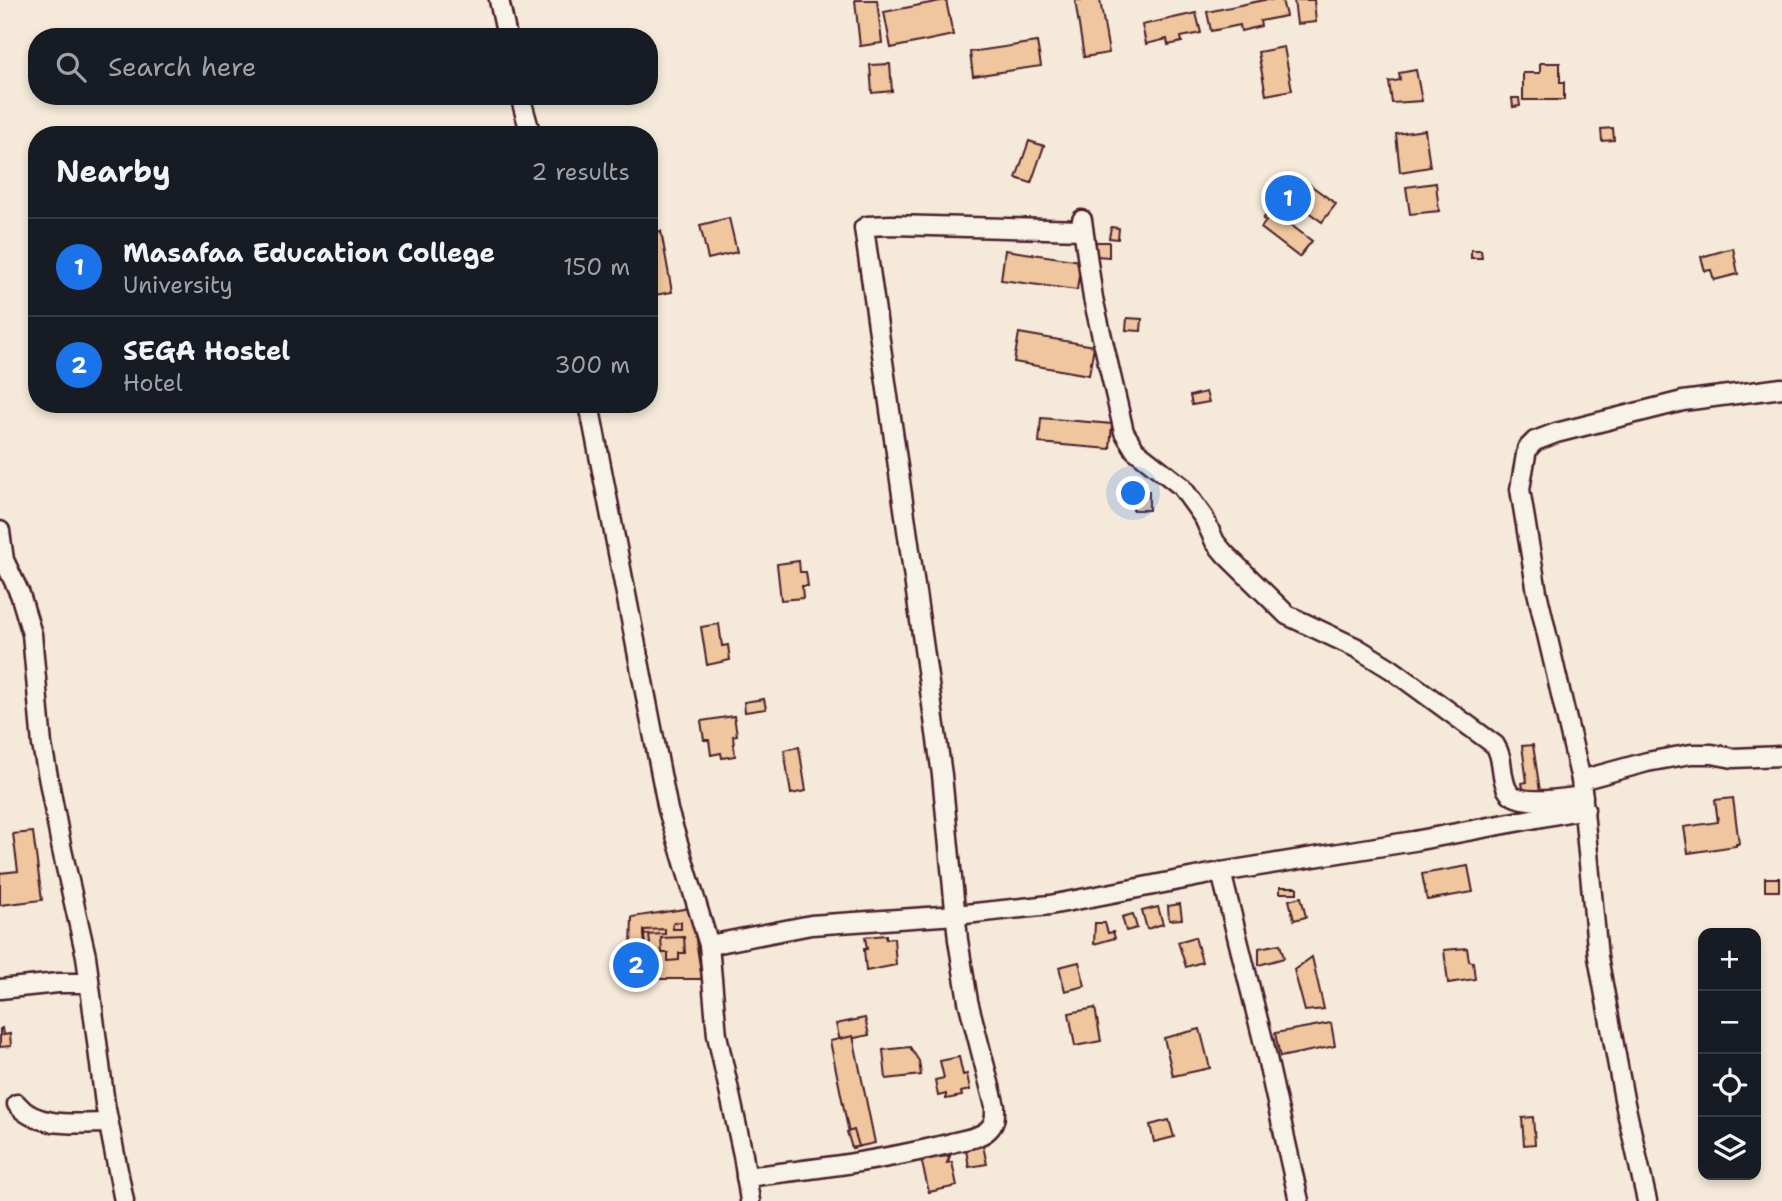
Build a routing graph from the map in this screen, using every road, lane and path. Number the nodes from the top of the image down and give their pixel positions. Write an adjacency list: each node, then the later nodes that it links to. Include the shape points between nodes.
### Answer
1 (499, 0): 2 (street)
2 (505, 28)
3 (523, 105): 4 (street)
4 (528, 126)
5 (1782, 388): 9 (street, via 1683,401 1556,433 1527,449 1520,489 1530,556)
6 (591, 413): 12 (street, via 668,810)
7 (0, 531): 13 (street, via 4,560 32,634 42,745)
8 (1782, 756): 9 (street, via 1691,754 1647,762)
9 (1583, 795): 10 (street, via 1414,841); 11 (street, via 1531,800 1511,795 1502,755 1495,745 1391,669 1287,615 1224,554 1181,486 1135,450 1124,432 1093,298 1083,225 866,226 942,775); 21 (street, via 1598,957)
10 (1221, 872): 11 (street, via 1050,905); 20 (street)
11 (956, 915): 12 (street, via 811,925); 17 (street, via 968,1002 995,1105 995,1121 988,1131 882,1158)
12 (709, 945): 17 (street, via 717,1035)
13 (89, 983): 14 (street); 16 (street)
14 (0, 989)
15 (17, 1104): 16 (street, via 23,1112 55,1122)
16 (108, 1123): 18 (street)
17 (746, 1177): 19 (street)
18 (124, 1201)
19 (750, 1201)
20 (1299, 1201)
21 (1647, 1201)

